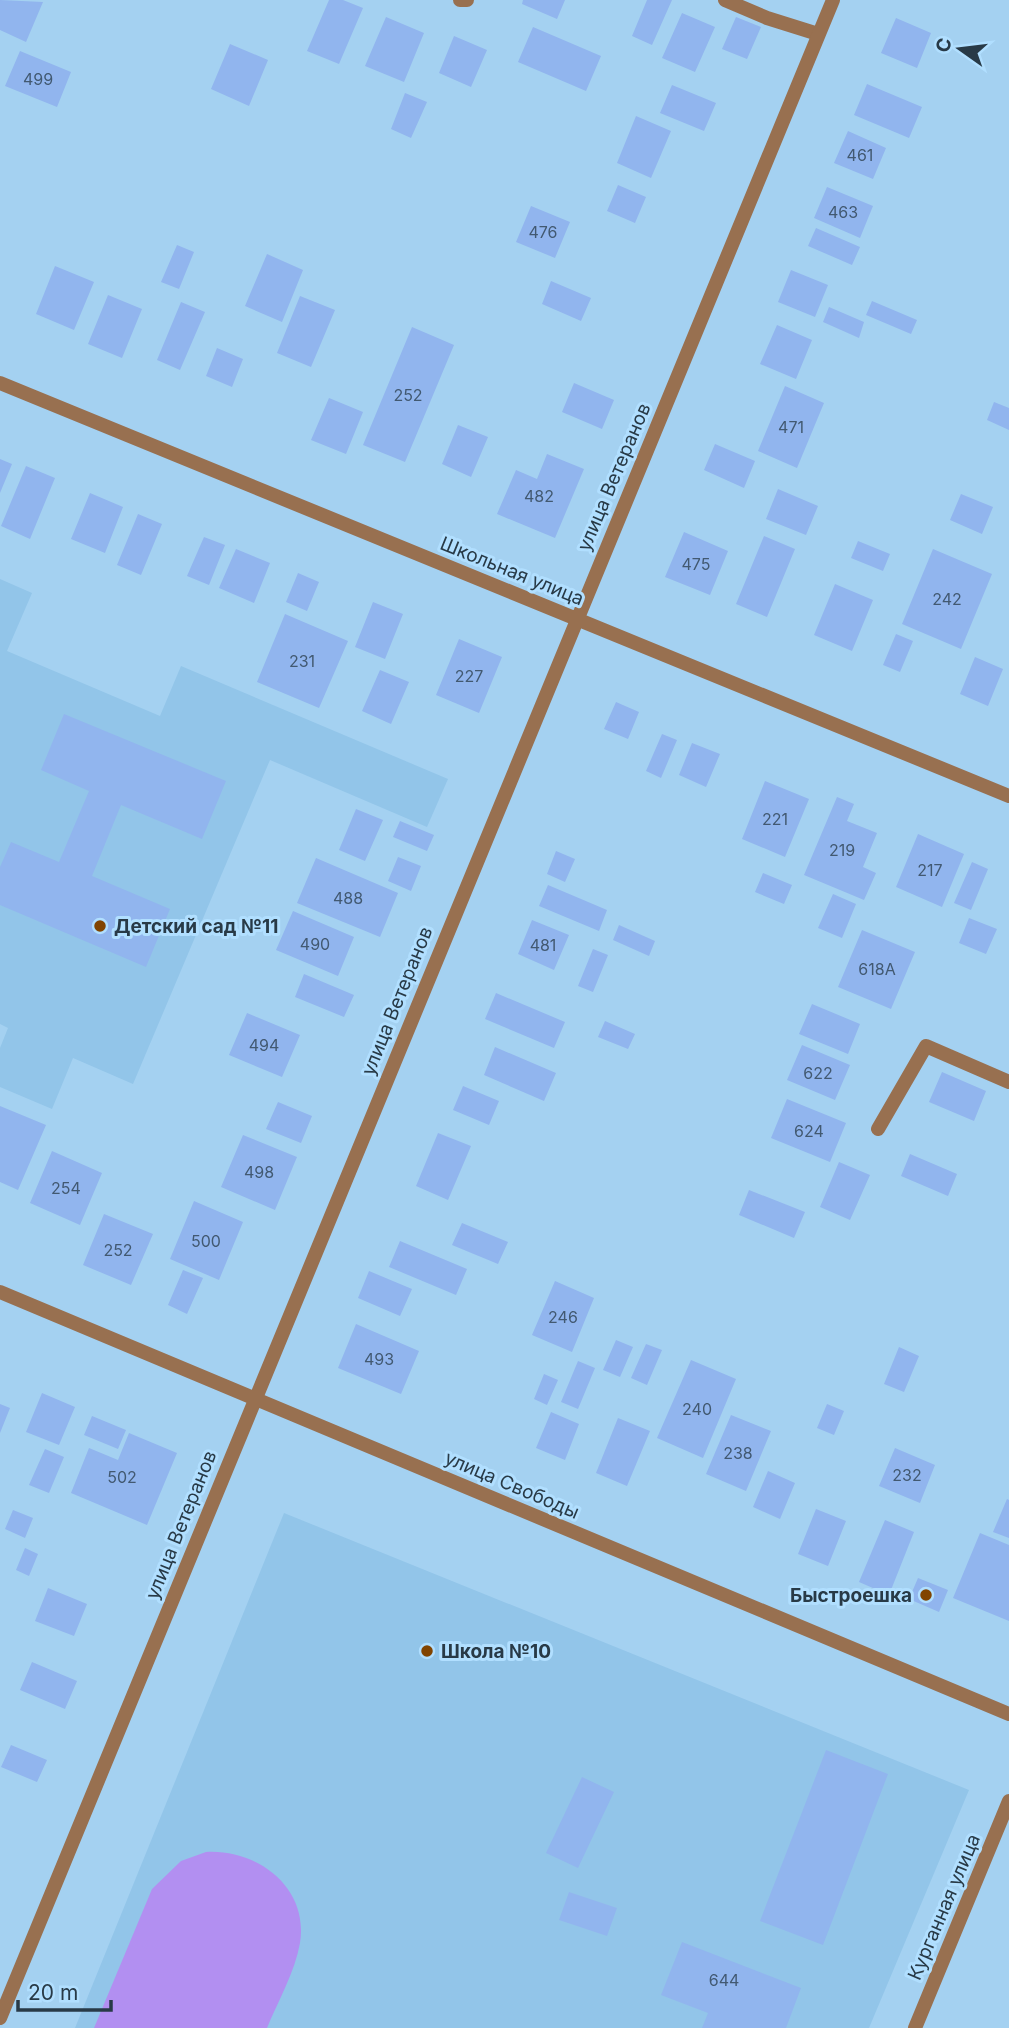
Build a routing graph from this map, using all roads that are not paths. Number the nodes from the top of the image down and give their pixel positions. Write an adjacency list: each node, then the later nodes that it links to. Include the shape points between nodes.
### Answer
1 (460, 0): 2 (street)
2 (467, 0)
3 (725, 0): 5 (street)
4 (833, 0): 5 (street, улица Ветеранов)
5 (818, 34): 7 (street, улица Ветеранов)
6 (0, 383): 7 (street, Школьная улица)
7 (576, 618): 8 (street, Школьная улица); 12 (street, улица Ветеранов)
8 (1009, 796)
9 (1009, 1082): 10 (street, via 926,1046)
10 (878, 1129)
11 (0, 1292): 12 (street, улица Свободы)
12 (254, 1396): 13 (street, улица Свободы); 15 (street, улица Ветеранов)
13 (1009, 1714)
14 (1009, 1801): 16 (street, Курганная улица)
15 (0, 2018)
16 (915, 2028)

